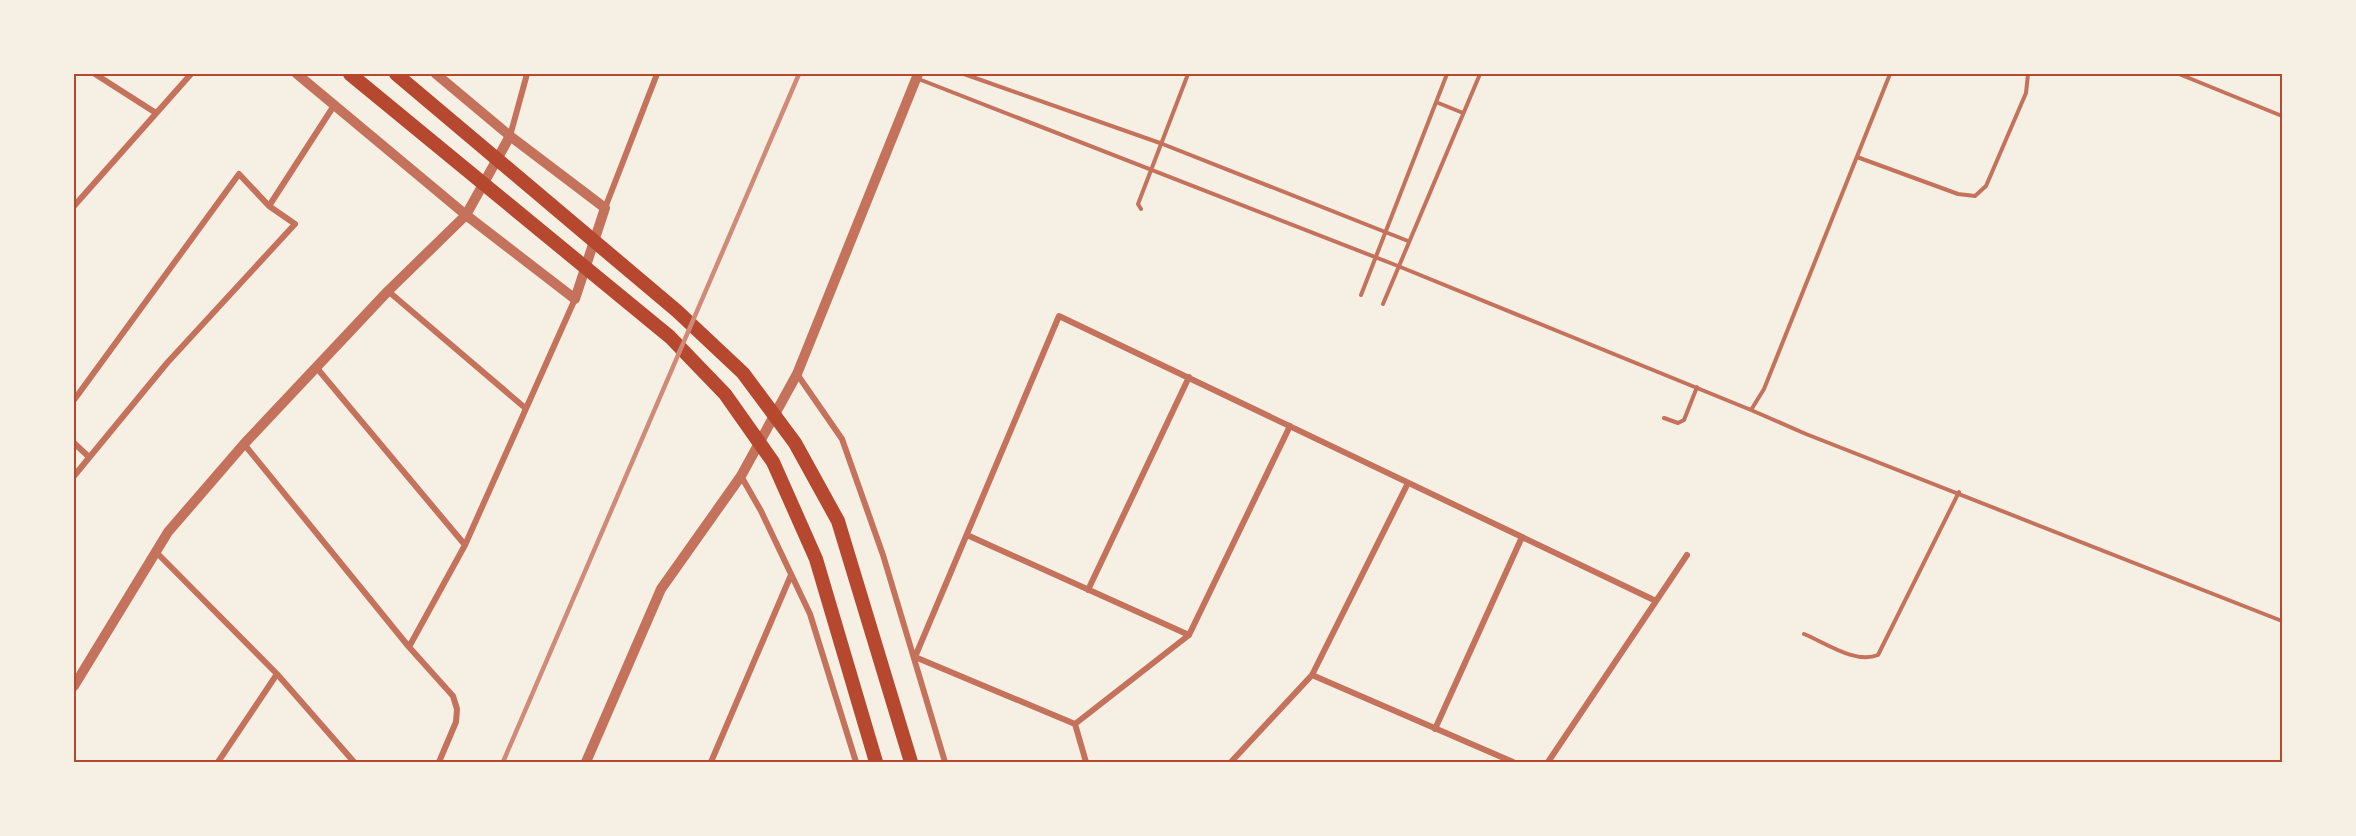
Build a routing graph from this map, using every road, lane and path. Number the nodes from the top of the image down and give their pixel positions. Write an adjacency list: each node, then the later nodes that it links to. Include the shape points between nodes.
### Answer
1 (95, 74): 19 (street)
2 (191, 74): 19 (street)
3 (297, 74): 18 (street)
4 (350, 74): 79 (main road, via 670,337 725,394 773,462 816,559)
5 (396, 74): 80 (main road, via 660,296 743,373 795,443 838,521)
6 (436, 74): 22 (street)
7 (527, 74): 22 (street)
8 (657, 74): 28 (street)
9 (964, 74): 23 (lane)
10 (1188, 74): 23 (lane)
11 (1447, 74): 17 (lane)
12 (1480, 74): 20 (lane)
13 (1890, 74): 24 (lane)
14 (2028, 74): 24 (lane, via 2026,93 1991,176 1976,196 1958,194)
15 (2179, 74): 21 (lane)
16 (917, 76): 25 (lane); 40 (street)
17 (1436, 101): 20 (lane); 31 (lane)
18 (335, 104): 27 (street); 30 (street)
19 (156, 113): 26 (street)
20 (1463, 113): 32 (lane)
21 (2283, 116)
22 (510, 136): 28 (street); 30 (street)
23 (1160, 143): 25 (lane); 31 (lane)
24 (1857, 157): 45 (lane, via 1764,389)
25 (1150, 168): 29 (lane, via 1138,204); 33 (lane)
26 (74, 206)
27 (269, 206): 43 (street, via 239,174); 50 (street, via 296,224 167,363)
28 (605, 208): 37 (street)
29 (1141, 209)
30 (466, 215): 35 (street); 37 (street)
31 (1386, 234): 32 (lane); 33 (lane)
32 (1408, 241): 34 (lane)
33 (1376, 258): 34 (lane); 36 (lane)
34 (1398, 267): 38 (lane); 42 (lane)
35 (388, 291): 39 (street); 44 (street)
36 (1361, 295)
37 (575, 299): 44 (street)
38 (1383, 304)
39 (316, 367): 49 (street); 57 (street)
40 (797, 374): 52 (street); 67 (street, via 842,439)
41 (1189, 377): 47 (street); 55 (street, via 1059,316); 61 (street)
42 (1697, 387): 45 (lane); 46 (lane, via 1684,420 1678,423)
43 (74, 400)
44 (524, 408): 57 (street)
45 (1751, 410): 54 (lane)
46 (1664, 418)
47 (1290, 426): 53 (street); 65 (street)
48 (74, 443): 50 (street)
49 (244, 444): 58 (street, via 168,532); 66 (street)
50 (89, 457): 51 (street)
51 (74, 476)
52 (741, 476): 60 (street); 76 (street, via 662,590)
53 (1408, 483): 56 (street); 69 (street)
54 (1959, 492): 63 (lane); 64 (lane, via 1878,655 1858,657)
55 (967, 535): 61 (street); 67 (street)
56 (1522, 537): 62 (street); 72 (street)
57 (465, 545): 66 (street)
58 (156, 552): 68 (street); 70 (street)
59 (1687, 555): 62 (street)
60 (791, 575): 77 (street); 78 (street, via 810,614)
61 (1088, 590): 65 (street)
62 (1656, 602): 85 (street)
63 (2283, 621)
64 (1804, 634)
65 (1189, 635): 71 (street)
66 (409, 647): 75 (street, via 453,696 457,709 456,722)
67 (915, 657): 71 (street); 81 (street)
68 (277, 674): 73 (street); 74 (street)
69 (1312, 675): 72 (street); 83 (street)
70 (74, 686)
71 (1075, 724): 82 (street)
72 (1435, 729): 84 (street)
73 (218, 762)
74 (354, 762)
75 (439, 762)
76 (586, 762)
77 (711, 762)
78 (856, 762)
79 (876, 762)
80 (911, 762)
81 (945, 762)
82 (1086, 762)
83 (1231, 762)
84 (1513, 762)
85 (1548, 762)

